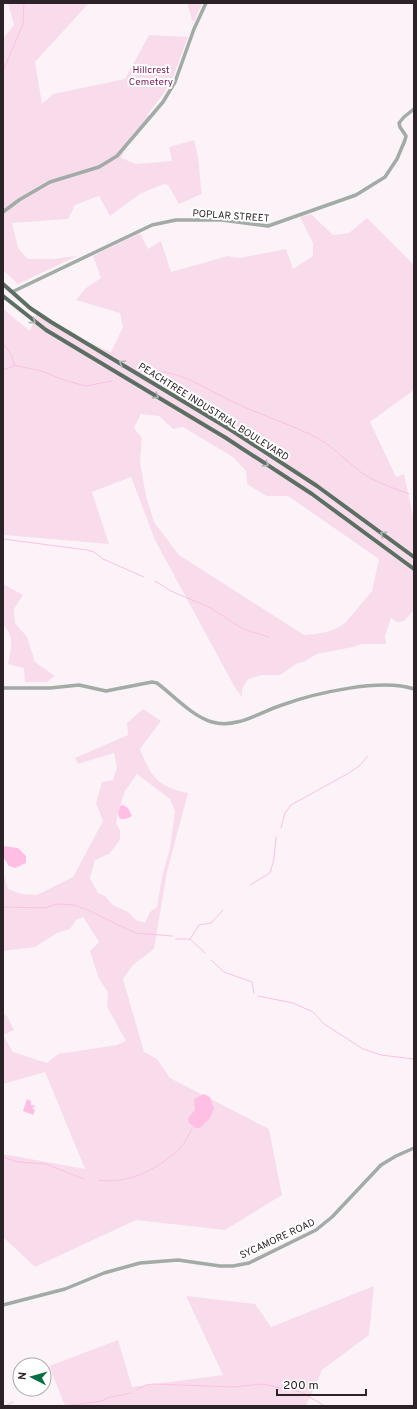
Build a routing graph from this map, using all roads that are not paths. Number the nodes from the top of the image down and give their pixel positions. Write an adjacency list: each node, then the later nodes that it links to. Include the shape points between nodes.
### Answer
1 (206, 3): 3 (street, via 176,82 163,102 117,156 99,167 45,184)
2 (414, 109): 5 (street, POPLAR STREET, via 399,123 406,136 402,150 385,177 356,195 276,225 222,220 185,220 152,225)
3 (3, 212)
4 (3, 284): 5 (main road, PEACHTREE INDUSTRIAL BOULEVARD)
5 (12, 292): 7 (main road, PEACHTREE INDUSTRIAL BOULEVARD, one-way to 5, via 51,322)
6 (3, 296): 8 (main road, PEACHTREE INDUSTRIAL BOULEVARD, one-way to 8, via 46,330)
7 (139, 374): 8 (main road); 9 (main road, PEACHTREE INDUSTRIAL BOULEVARD, one-way to 7, via 317,486)
8 (133, 381): 10 (main road, PEACHTREE INDUSTRIAL BOULEVARD, one-way to 10, via 312,494)
9 (414, 557)
10 (414, 569)
11 (3, 688): 12 (street, via 79,685 113,691 152,682 200,716 219,723 254,718 280,705 332,690 385,686)
12 (414, 689)
13 (414, 1148): 14 (street, SYCAMORE ROAD, via 381,1165 332,1217 316,1230 249,1263 220,1266 178,1260 140,1262 65,1288)
14 (3, 1305)

